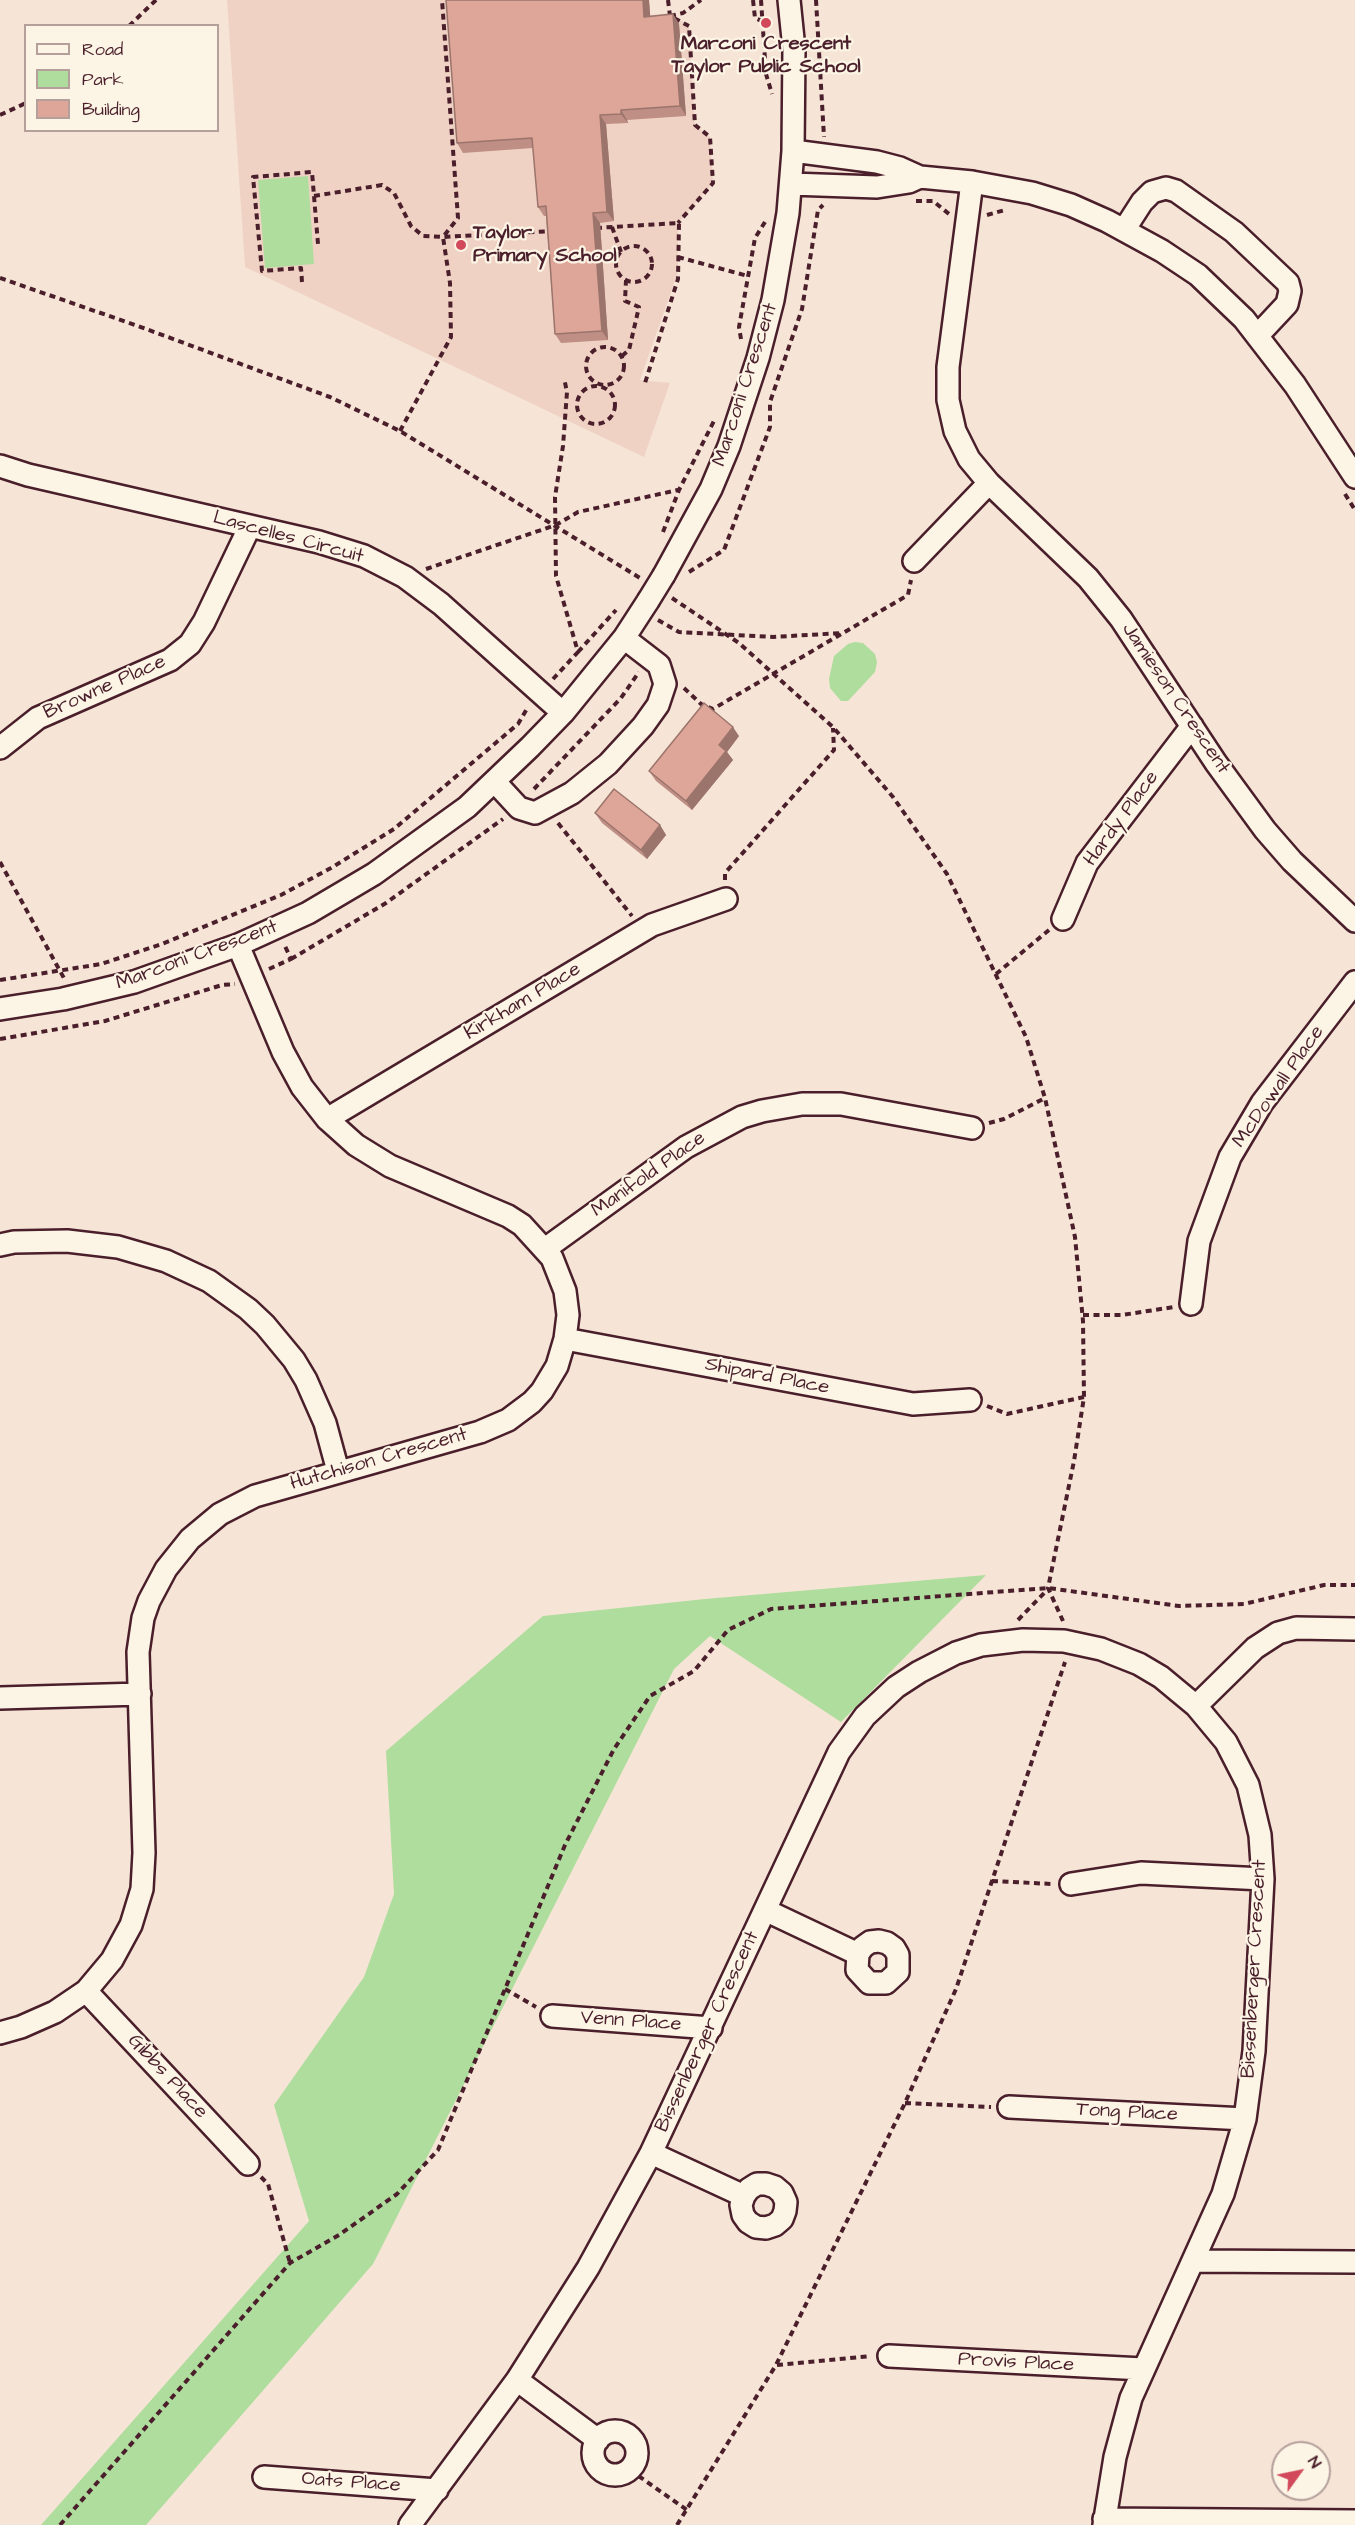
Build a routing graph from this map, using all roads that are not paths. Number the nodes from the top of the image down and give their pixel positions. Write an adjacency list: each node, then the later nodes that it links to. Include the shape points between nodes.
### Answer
1 (789, 0): 2 (street, Marconi Crescent, via 794,49)
2 (793, 151): 3 (street, via 877,162); 5 (street, Marconi Crescent)
3 (920, 177): 4 (street); 5 (street, via 877,188)
4 (972, 182): 6 (street, via 1052,199); 9 (street, Jamieson Crescent, via 948,367 948,400 969,459)
5 (791, 184): 13 (street, Marconi Crescent, bridge, via 774,300 729,446 711,489 664,575)
6 (1124, 230): 7 (street, via 1198,275); 7 (street, via 1142,202 1152,192 1166,188 1234,232 1288,283 1290,291 1287,304)
7 (1258, 335): 10 (street, via 1295,385)
8 (0, 466): 11 (street, Lascelles Circuit)
9 (989, 483): 12 (street); 15 (street, Jamieson Crescent, via 1095,586)
10 (1349, 484)
11 (250, 526): 14 (street, Lascelles Circuit, via 364,556 411,582); 16 (street, Browne Place, via 190,644 170,660 38,718)
12 (914, 561)
13 (624, 638): 14 (street, Marconi Crescent); 17 (street, via 659,665 665,684 658,705 644,726 608,764 572,793 535,813 518,806)
14 (563, 713): 17 (street, Marconi Crescent)
15 (1192, 726): 19 (street, Hardy Place, via 1087,863); 20 (street, Jamieson Crescent, via 1265,830)
16 (0, 748)
17 (495, 782): 21 (street, Marconi Crescent, via 374,874 308,913)
18 (726, 899): 24 (street, Kirkham Place, via 643,930)
19 (1063, 919)
20 (1355, 921)
21 (238, 945): 23 (street, Marconi Crescent, via 134,982); 24 (street, Hutchison Crescent, via 302,1088)
22 (1355, 982): 28 (street, McDowall Place, via 1262,1103 1230,1157 1199,1241)
23 (0, 1010)
24 (327, 1119): 27 (street, Hutchison Crescent, via 356,1145 390,1166 508,1216)
25 (972, 1128): 27 (street, Manifold Place, via 841,1104 802,1104 762,1111 695,1141)
26 (0, 1245): 31 (street, via 67,1241 118,1247 166,1260 209,1281 248,1309 294,1360 325,1423)
27 (545, 1249): 29 (street, Hutchison Crescent, via 565,1291)
28 (1191, 1304)
29 (565, 1339): 30 (street, Shipard Place, via 913,1404); 31 (street, Hutchison Crescent, via 557,1366 542,1391 508,1420 480,1432)
30 (970, 1400)
31 (338, 1471): 33 (street, Hutchison Crescent, via 255,1496 220,1514 190,1539 166,1569 143,1618 138,1652)
32 (1355, 1629): 35 (street, via 1296,1628 1278,1633 1255,1648)
33 (140, 1694): 34 (street); 40 (street, Hutchison Crescent, via 142,1889 131,1925 112,1960)
34 (0, 1698)
35 (1196, 1706): 36 (street, Bissenberger Crescent, via 1226,1742 1248,1785 1260,1835); 38 (street, Bissenberger Crescent, via 1139,1664 1072,1642 1023,1640 981,1645 956,1653 896,1687 865,1716 840,1752)
36 (1263, 1879): 37 (street, via 1141,1873); 45 (street, Bissenberger Crescent, via 1254,2051)
37 (1071, 1884)
38 (765, 1910): 39 (street, Bissenberger Crescent); 42 (street, Bissenberger Crescent)
39 (858, 1954)
40 (86, 1991): 43 (street, Hutchison Crescent, via 55,2012); 47 (street, Gibbs Place)
41 (552, 2016): 42 (street, Venn Place)
42 (711, 2028): 46 (street, Bissenberger Crescent)
43 (0, 2033)
44 (1009, 2107): 45 (street, Tong Place)
45 (1245, 2119): 49 (street, Bissenberger Crescent, via 1223,2194)
46 (651, 2153): 48 (street, Bissenberger Crescent); 53 (street, Bissenberger Crescent, via 588,2268)
47 (248, 2164)
48 (744, 2196)
49 (1193, 2261): 50 (street); 52 (street, Bissenberger Crescent)
50 (1355, 2262)
51 (889, 2356): 52 (street, Provis Place)
52 (1143, 2369): 58 (street, Bissenberger Crescent, via 1115,2457)
53 (517, 2380): 54 (street); 56 (street, Bissenberger Crescent)
54 (598, 2440): 54 (street, via 593,2453 603,2472 617,2475 630,2470 637,2458 631,2437 610,2432)
55 (264, 2477): 56 (street, Oats Place)
56 (437, 2490): 59 (street, Bissenberger Crescent)
57 (1355, 2521): 58 (street)
58 (1104, 2522)
59 (410, 2525)

